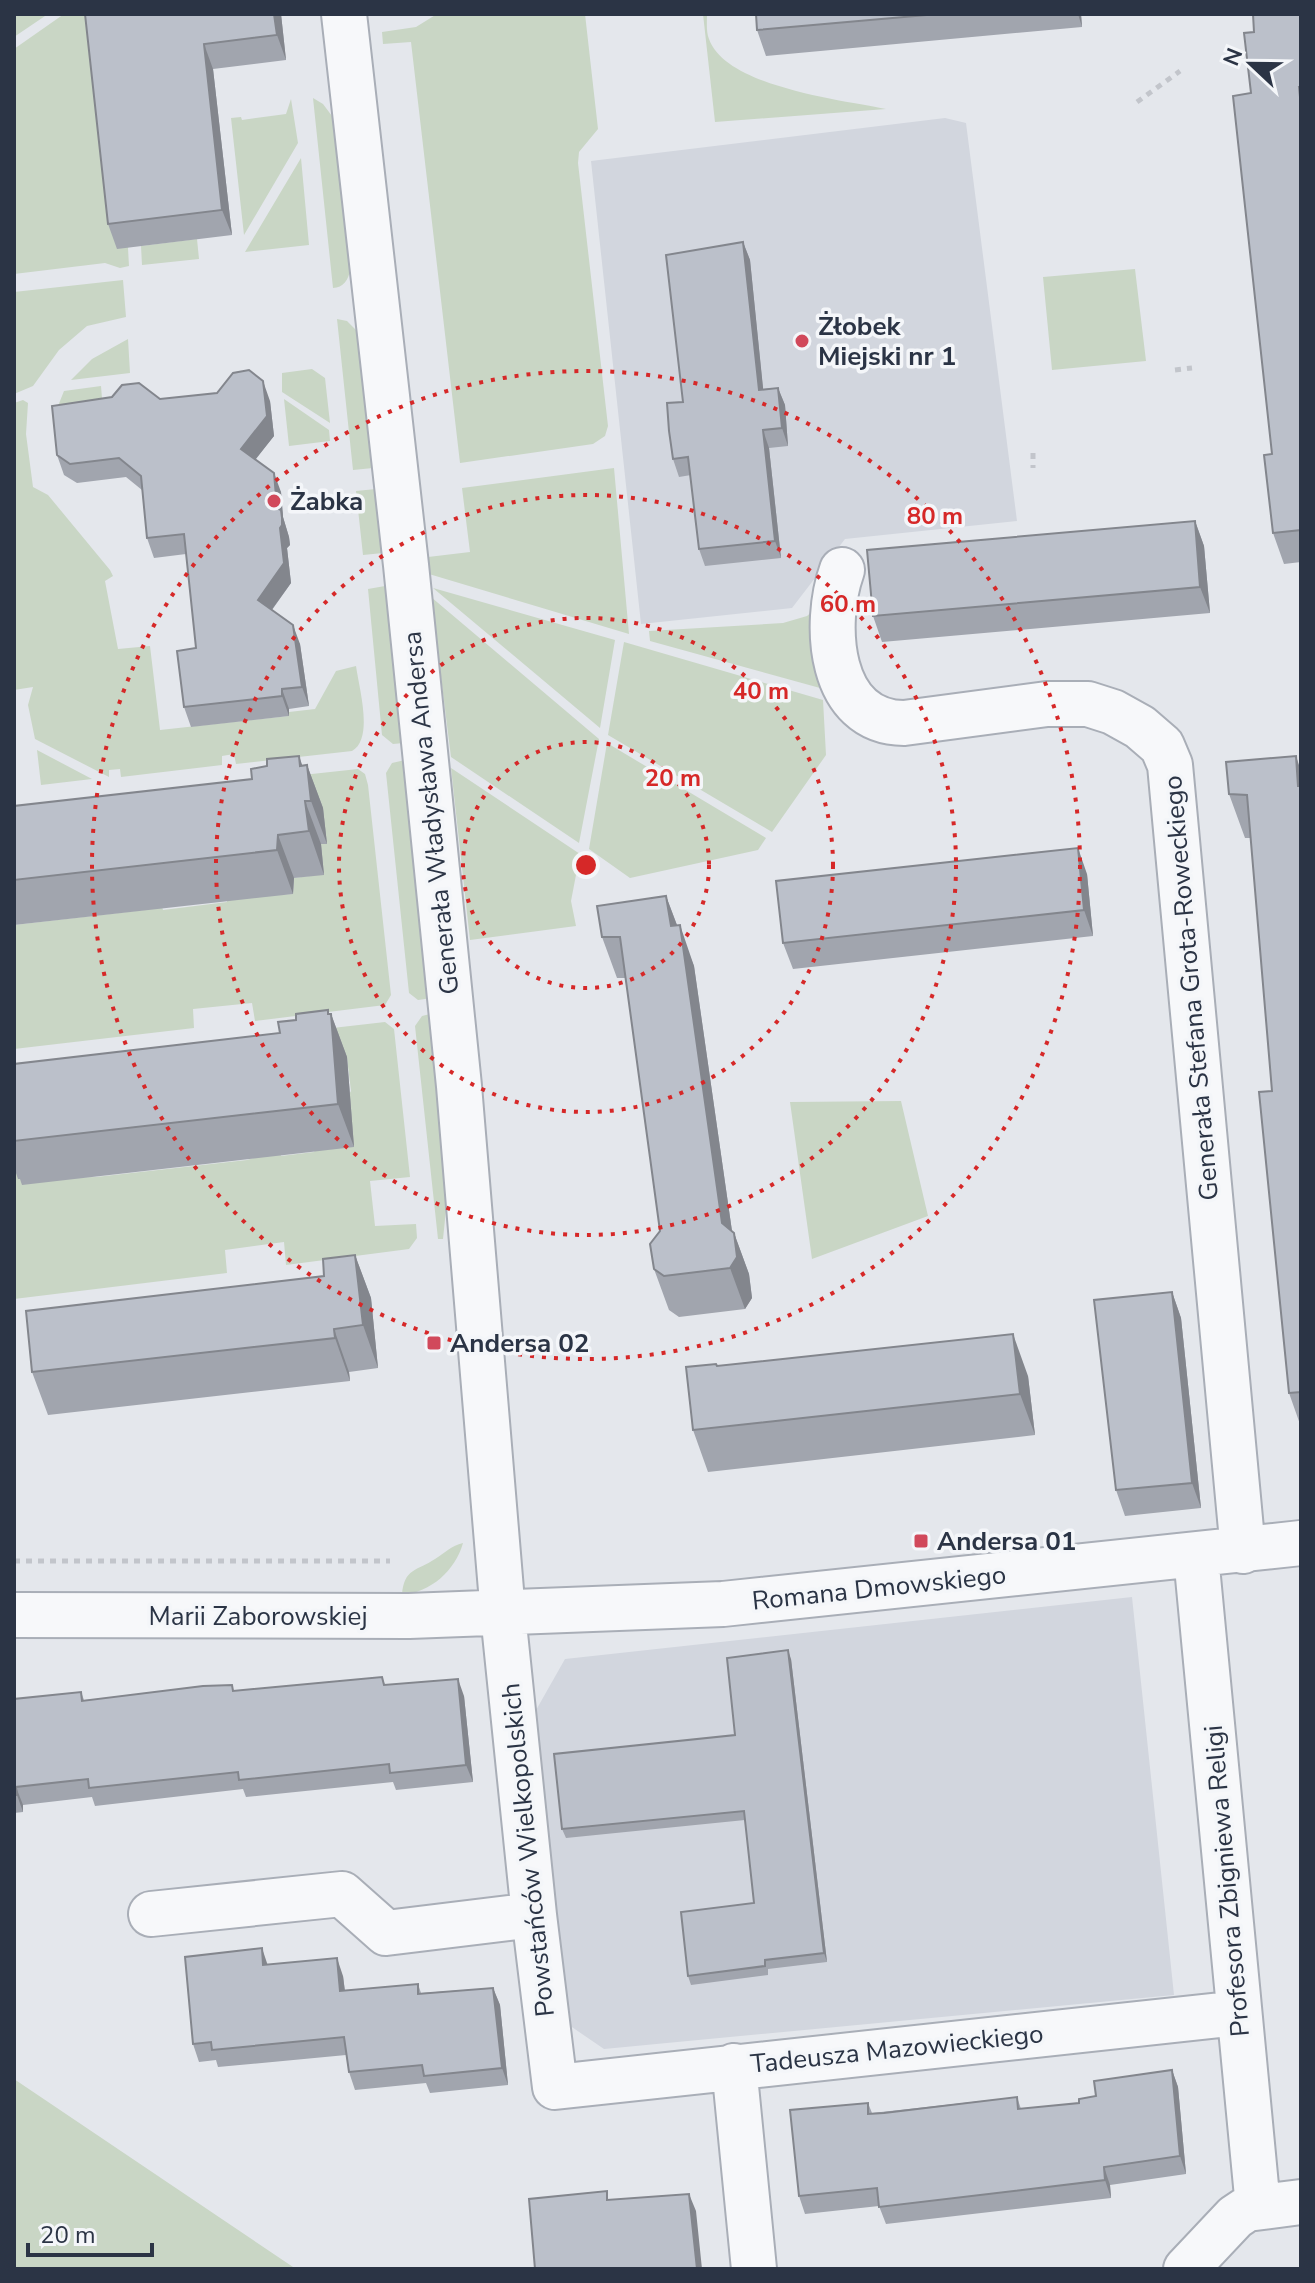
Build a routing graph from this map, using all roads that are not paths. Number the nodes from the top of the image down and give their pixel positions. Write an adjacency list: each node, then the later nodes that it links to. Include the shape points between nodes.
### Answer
1 (344, 14): 6 (street, Generała Władysława Andersa, via 459,1086)
2 (842, 570): 4 (street, Generała Stefana Grota-Roweckiego, via 833,613 838,668 847,692 875,717 904,723 1047,704 1088,704 1140,727 1167,755)
3 (1301, 1543): 4 (street, Romana Dmowskiego)
4 (1243, 1551): 5 (street, Romana Dmowskiego)
5 (1196, 1556): 6 (street, Romana Dmowskiego, via 723,1604); 10 (street, Profesora Zbigniewa Religi)
6 (503, 1614): 7 (street, Marii Zaborowskiej); 9 (street, Powstańców Wielkopolskich)
7 (14, 1615)
8 (151, 1914): 9 (street, via 342,1894 386,1933)
9 (534, 1915): 12 (street, Powstańców Wielkopolskich)
10 (1239, 2013): 11 (street, Tadeusza Mazowieckiego); 14 (street, Profesora Zbigniewa Religi)
11 (734, 2066): 12 (street, Tadeusza Mazowieckiego); 15 (street)
12 (555, 2087)
13 (1301, 2202): 14 (street)
14 (1258, 2207): 16 (street, via 1235,2217)
15 (754, 2269)
16 (1186, 2269)

